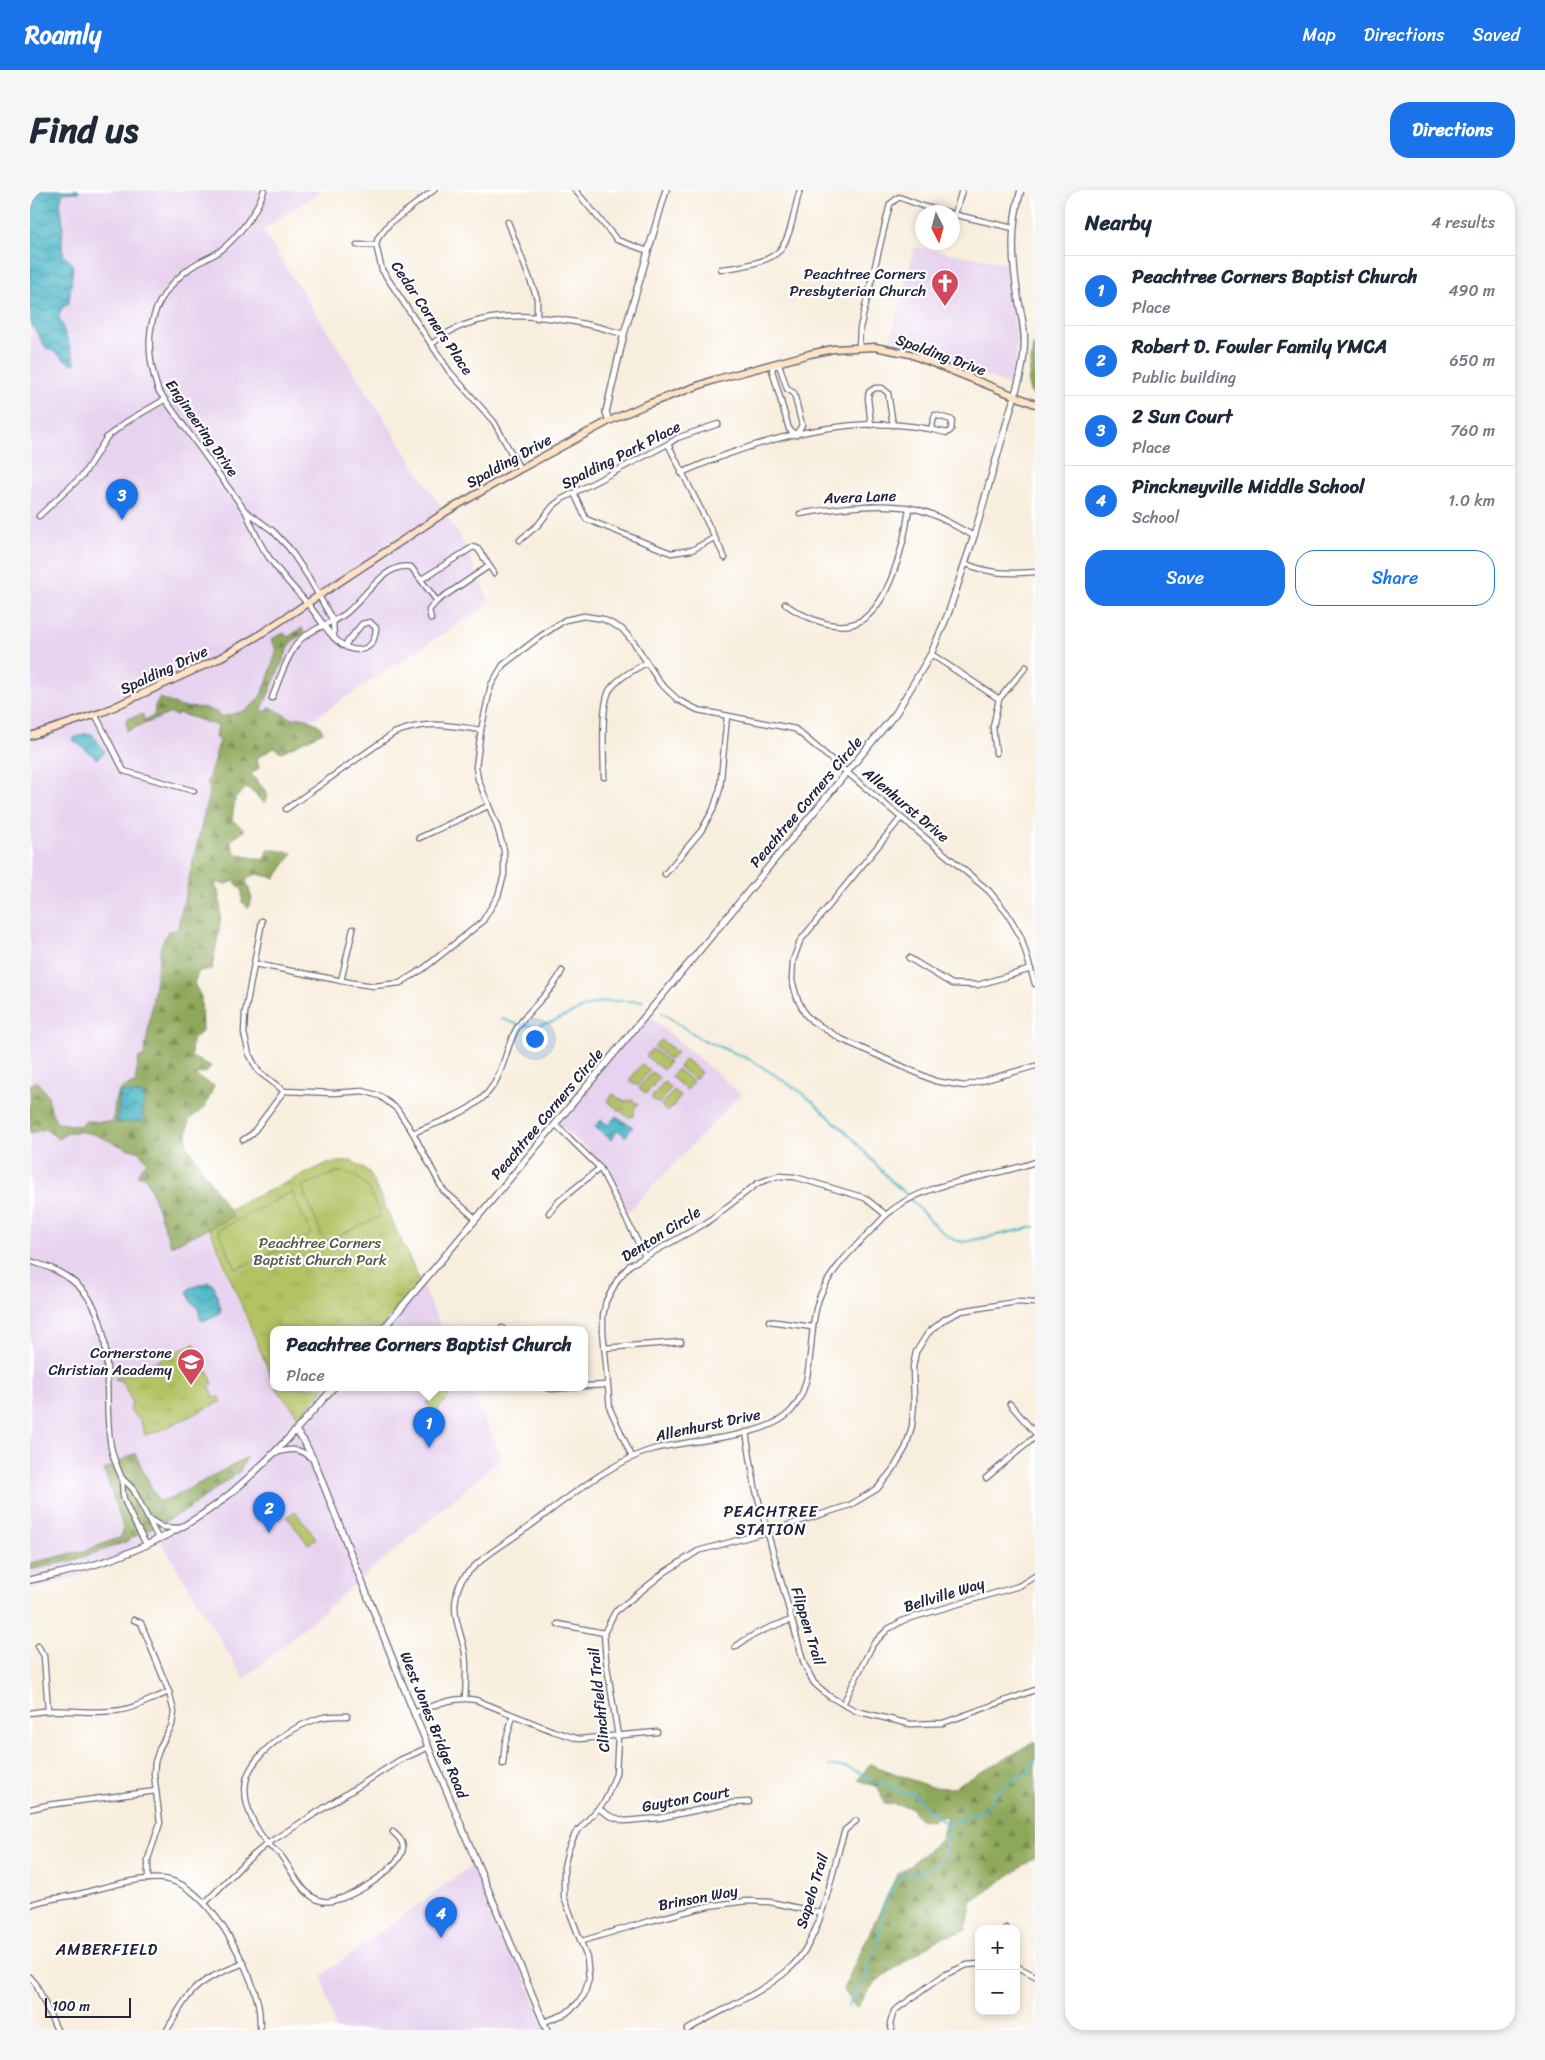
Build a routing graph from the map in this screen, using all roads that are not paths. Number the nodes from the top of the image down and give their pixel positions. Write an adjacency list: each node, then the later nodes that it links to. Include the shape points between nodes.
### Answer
1 (264, 190): 25 (street, Engineering Drive, via 254,211 234,237 221,250 185,272 166,291 157,307 149,334 149,349 154,378)
2 (434, 190): 14 (street, via 389,224)
3 (575, 190): 15 (street, via 617,240)
4 (666, 190): 15 (street)
5 (800, 190): 16 (street, via 780,250 771,257 740,268)
6 (962, 190): 9 (street)
7 (1021, 190): 12 (street, Peachtree Corners Circle)
8 (920, 205): 20 (street, via 898,197 890,204 860,328)
9 (957, 205)
10 (960, 215): 12 (street)
11 (508, 222): 17 (street, via 537,298)
12 (1013, 228): 24 (street, Peachtree Corners Circle, via 1013,261 1024,330)
13 (357, 245): 14 (street)
14 (376, 245): 19 (street, Cedar Corners Place, via 382,270)
15 (648, 251): 18 (street)
16 (721, 269)
17 (537, 318): 18 (street); 19 (street, via 480,319 456,327)
18 (624, 334): 27 (street, via 606,412)
19 (432, 344): 34 (street, Cedar Corners Place, via 449,371 494,422)
20 (859, 346): 21 (main road, Spalding Drive); 24 (main road, Spalding Drive, via 910,354)
21 (775, 364): 22 (street, via 780,367); 23 (street, via 772,370); 27 (main road, Spalding Drive, via 714,380)
22 (787, 389): 23 (street); 32 (street, via 794,393 802,425)
23 (778, 392): 32 (street, via 789,429)
24 (1016, 396): 26 (main road, Spalding Drive); 41 (street, Peachtree Corners Circle)
25 (164, 400): 38 (street, Engineering Drive); 40 (street, via 126,422 107,438 83,475)
26 (1035, 404)
27 (609, 421): 34 (main road, Spalding Drive)
28 (718, 424): 33 (street, Spalding Park Place, via 676,438)
29 (871, 425): 30 (street); 30 (street, via 869,392 882,388 888,393); 32 (street)
30 (893, 425): 31 (street)
31 (931, 429): 31 (street, via 949,432 952,420 935,416)
32 (796, 435): 35 (street, via 725,454)
33 (668, 444): 35 (street); 36 (street, Spalding Park Place)
34 (520, 469): 50 (main road, Spalding Drive, via 444,513)
35 (681, 473): 42 (street)
36 (574, 493): 42 (street, via 586,518 671,553 692,550); 43 (street, Spalding Park Place, via 554,506 538,526)
37 (909, 508): 39 (street, Avera Lane, via 885,506); 41 (street, Avera Lane, via 926,512); 53 (street, via 900,555 882,598 868,616 853,624 832,624 799,614)
38 (246, 512): 50 (street, Engineering Drive, via 273,531 289,548); 52 (street, Engineering Drive, via 268,557)
39 (800, 514)
40 (39, 516)
41 (974, 536): 45 (street, Peachtree Corners Circle)
42 (714, 538): 44 (street)
43 (520, 540)
44 (725, 558)
45 (966, 564): 47 (street, via 987,572); 59 (street, Peachtree Corners Circle)
46 (489, 566): 48 (street); 49 (street, via 478,549 473,547); 51 (street)
47 (1035, 572)
48 (494, 573)
49 (422, 579): 51 (street); 55 (street, via 412,566 399,567 376,580 350,610)
50 (318, 595): 52 (main road, Spalding Drive); 55 (street, Engineering Drive)
51 (437, 601): 54 (street, via 429,610)
52 (307, 602): 56 (street, Engineering Drive); 64 (main road, Spalding Drive, via 216,660)
53 (785, 604)
54 (431, 619)
55 (333, 621): 56 (street); 57 (street)
56 (324, 627): 57 (street, Engineering Drive); 62 (street, via 300,639)
57 (334, 638): 58 (street, Engineering Drive)
58 (345, 645): 58 (street, via 360,650 369,647 375,638 376,628 370,622 362,624)
59 (931, 654): 63 (street); 69 (street, Peachtree Corners Circle, via 896,713)
60 (646, 662): 65 (street, Allenhurst Drive, via 660,683 678,700 698,710); 66 (street, Allenhurst Drive, via 622,629 603,619 584,616 565,620 503,665 491,685); 70 (street, via 623,676 610,689 604,709)
61 (1026, 667): 63 (street)
62 (272, 698)
63 (999, 699): 68 (street, via 993,727)
64 (95, 714): 67 (main road, Spalding Drive); 71 (street, via 124,771)
65 (727, 716): 69 (street, Allenhurst Drive, via 795,729); 76 (street, via 720,789 713,810 701,831)
66 (481, 730): 72 (street, Allenhurst Drive, via 476,767); 73 (street, via 436,723 394,732)
67 (30, 736)
68 (996, 753)
69 (847, 772): 74 (street, Allenhurst Drive); 87 (street, Peachtree Corners Circle)
70 (604, 777)
71 (194, 791)
72 (488, 806): 75 (street); 83 (street, Allenhurst Drive, via 504,850 504,875 498,896 482,922 423,970 400,983 374,986)
73 (286, 809)
74 (900, 818): 81 (street, Allenhurst Drive, via 989,891 1008,912 1021,937); 85 (street, via 800,941 793,961 792,980 805,1014 841,1038 935,1082 964,1086)
75 (419, 838)
76 (665, 874)
77 (262, 921): 80 (street)
78 (352, 929): 83 (street)
79 (909, 958): 81 (street, via 952,984 978,985)
80 (255, 964): 83 (street, Allenhurst Drive); 86 (street, via 244,1033 249,1054 258,1071)
81 (1030, 969): 84 (street, Allenhurst Drive)
82 (562, 971): 88 (street, via 517,1027 492,1090 472,1108)
83 (341, 980)
84 (1035, 984)
85 (1035, 1066)
86 (284, 1091): 88 (street, via 363,1091 380,1096 397,1109); 89 (street, via 252,1134)
87 (556, 1125): 91 (street); 94 (street, Peachtree Corners Circle)
88 (414, 1132): 94 (street, via 443,1190)
89 (243, 1140)
90 (1035, 1162): 93 (street, Allenhurst Drive, via 922,1193)
91 (600, 1168): 92 (street); 95 (street)
92 (549, 1213)
93 (886, 1215): 95 (street, Denton Circle, via 865,1198 795,1177 778,1176 758,1183 706,1223); 100 (street, Allenhurst Drive, via 828,1278)
94 (475, 1218): 99 (street, Peachtree Corners Circle)
95 (646, 1256): 102 (street, Denton Circle, via 630,1265 606,1301)
96 (30, 1261): 113 (street, via 55,1269 78,1286 94,1306 103,1327 109,1439)
97 (1035, 1303): 117 (street, Clinchfield Trail, via 1016,1302 962,1311 934,1326 916,1352 912,1426 906,1447 877,1489 850,1505)
98 (769, 1321): 100 (street)
99 (385, 1326)
100 (812, 1327): 108 (street, Allenhurst Drive, via 802,1394 790,1412 776,1423)
101 (681, 1342): 102 (street)
102 (604, 1348): 103 (street, Denton Circle)
103 (607, 1385): 104 (street); 111 (street, Denton Circle, via 610,1409)
104 (588, 1386)
105 (331, 1391): 107 (street)
106 (1010, 1404): 109 (street)
107 (296, 1431): 110 (street); 112 (street, West Jones Bridge Road)
108 (746, 1432): 111 (street, Allenhurst Drive, via 669,1446); 117 (street, Flippen Trail)
109 (1035, 1435): 114 (street)
110 (275, 1453): 112 (street, via 296,1449 304,1451); 116 (street, via 230,1494)
111 (632, 1457): 130 (street, Allenhurst Drive, via 524,1530 464,1577 455,1599 465,1654)
112 (314, 1461): 134 (street, West Jones Bridge Road)
113 (122, 1478): 115 (street, via 133,1489); 119 (street, via 123,1496)
114 (986, 1478)
115 (147, 1517): 116 (street, via 162,1528); 118 (street)
116 (177, 1528): 118 (street)
117 (767, 1532): 123 (street, Flippen Trail); 125 (street, Clinchfield Trail, via 698,1551 665,1572 615,1612)
118 (158, 1538): 119 (street)
119 (146, 1544): 121 (street, via 93,1565)
120 (1035, 1576): 131 (street, Bellville Way, via 1019,1586 904,1620 888,1629 873,1644)
121 (30, 1580)
122 (134, 1620): 129 (street, via 141,1624)
123 (792, 1620): 127 (street, via 771,1626); 131 (street, Flippen Trail, via 804,1664 814,1683)
124 (558, 1624): 125 (street)
125 (604, 1633): 138 (street, Clinchfield Trail)
126 (38, 1646): 132 (street, via 44,1656)
127 (735, 1647)
128 (1035, 1690): 131 (street, Flippen Trail, via 943,1723 910,1724 856,1711)
129 (168, 1692): 132 (street, via 111,1712); 141 (street, via 174,1712 172,1725 155,1762)
130 (466, 1698): 134 (street, via 450,1700); 136 (street)
131 (843, 1704)
132 (48, 1710): 133 (street)
133 (30, 1713)
134 (414, 1713): 139 (street, West Jones Bridge Road)
135 (347, 1716): 147 (street, via 318,1718 297,1728 268,1747 249,1771 248,1808)
136 (513, 1716): 138 (street, via 580,1739); 140 (street)
137 (657, 1732): 138 (street)
138 (618, 1736): 143 (street, Clinchfield Trail, via 616,1774)
139 (429, 1747): 147 (street, via 400,1760); 158 (street, West Jones Bridge Road)
140 (503, 1764)
141 (156, 1791): 144 (street); 148 (street, via 160,1824 148,1859)
142 (749, 1802): 143 (street, Guyton Court, via 625,1821)
143 (599, 1809): 152 (street, Clinchfield Trail, via 575,1834 564,1867 564,1897)
144 (30, 1810)
145 (856, 1821): 151 (street, Sapelo Trail, via 845,1830)
146 (393, 1832): 147 (street, via 401,1839 401,1855 369,1884 331,1902 315,1898 303,1887 281,1855)
147 (267, 1844): 149 (street)
148 (148, 1878): 149 (street, via 180,1884); 150 (street)
149 (205, 1903): 153 (street)
150 (30, 1905)
151 (821, 1913): 152 (street, Brinson Way, via 747,1900 690,1910); 163 (street, Sapelo Trail, via 807,1948 789,1969)
152 (582, 1941): 158 (street, Clinchfield Trail, via 589,1971 584,1994 565,2014)
153 (244, 1963): 159 (street, via 257,1999); 161 (street, via 202,1982 189,1994)
154 (975, 1964): 164 (street, via 944,1975 894,2011 890,2024)
155 (1020, 1968): 157 (street)
156 (30, 1976): 160 (street)
157 (1035, 1976)
158 (544, 2022): 162 (street, West Jones Bridge Road)
159 (260, 2029)
160 (58, 2030)
161 (167, 2030)
162 (547, 2030)
163 (688, 2030)
164 (892, 2030)

